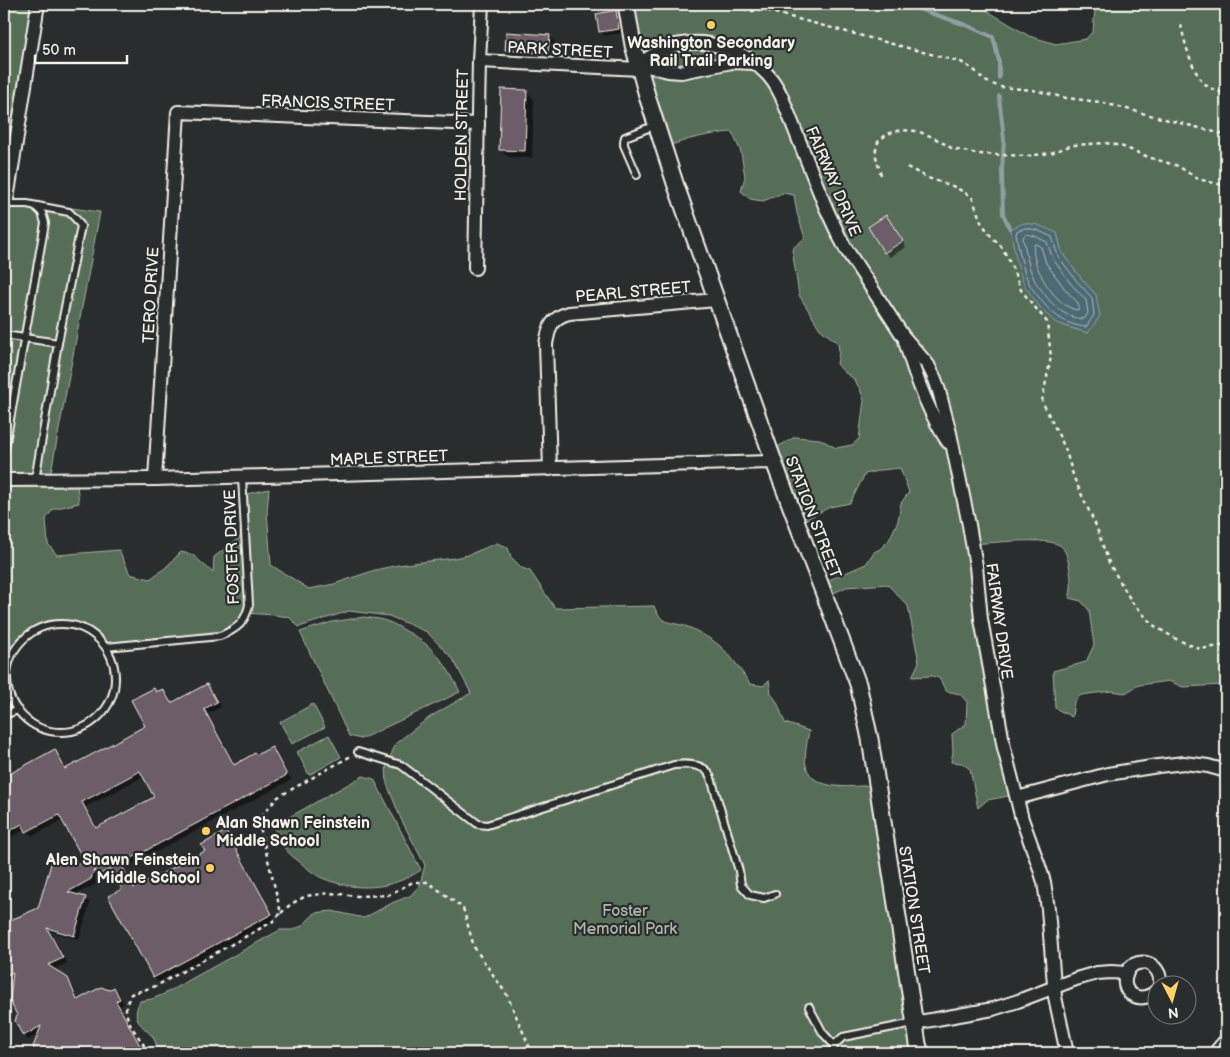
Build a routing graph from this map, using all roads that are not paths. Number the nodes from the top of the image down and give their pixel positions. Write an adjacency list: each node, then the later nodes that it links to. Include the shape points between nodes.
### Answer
1 (38, 4): 11 (street)
2 (482, 4): 4 (street, HOLDEN STREET)
3 (626, 4): 6 (street, STATION STREET)
4 (479, 61): 6 (street, PARK STREET); 8 (street, HOLDEN STREET)
5 (754, 63): 6 (street, via 732,62 681,72); 6 (street, FAIRWAY DRIVE, via 730,50 699,44 668,48); 30 (street, FAIRWAY DRIVE, via 780,93 842,243 904,336 925,399 953,449 976,566 981,619 1004,748)
6 (639, 66): 9 (street, STATION STREET)
7 (178, 112): 8 (street, FRANCIS STREET); 22 (street, TERO DRIVE)
8 (478, 124): 13 (street, HOLDEN STREET)
9 (656, 125): 10 (lane, via 625,138 624,144); 14 (street, STATION STREET)
10 (637, 175)
11 (5, 202): 12 (lane)
12 (36, 207): 16 (lane, via 45,223); 17 (lane, via 68,212 81,226)
13 (475, 268)
14 (716, 300): 19 (street, STATION STREET); 20 (street, PEARL STREET, via 568,313 553,321 546,344)
15 (4, 335): 16 (lane)
16 (24, 338): 17 (lane); 18 (lane)
17 (58, 343): 24 (lane)
18 (4, 453)
19 (774, 462): 20 (street, MAPLE STREET); 37 (street, STATION STREET, via 858,684 870,739)
20 (550, 469): 21 (street, MAPLE STREET)
21 (242, 477): 22 (street, MAPLE STREET); 25 (lane, FOSTER DRIVE, via 250,605 241,624 220,636)
22 (156, 479): 24 (street, MAPLE STREET)
23 (4, 480): 24 (street, MAPLE STREET)
24 (35, 480)
25 (106, 647): 26 (lane, via 114,668 114,690 97,718 78,729 56,731 35,724); 26 (lane, via 89,632 68,624 45,626 25,638 8,667 9,689)
26 (18, 710): 27 (lane)
27 (4, 714)
28 (358, 752): 31 (lane, via 401,765 478,824 487,825 674,765 696,766 706,770 711,778 741,885 750,895 764,898)
29 (1226, 771): 30 (street, via 1184,764 1158,766 1108,774)
30 (1017, 798): 34 (street, FAIRWAY DRIVE, via 1044,882)
31 (775, 894)
32 (1126, 973): 33 (street, via 1134,965 1145,963); 34 (street, via 1087,975); 35 (street, via 1128,990 1137,997)
33 (1159, 974)
34 (1054, 988): 37 (street, via 993,1009); 42 (street, FAIRWAY DRIVE)
35 (1148, 997)
36 (809, 1007): 39 (lane, via 823,1033)
37 (914, 1023): 39 (lane, via 843,1037); 41 (street, STATION STREET)
38 (1226, 1040): 43 (street)
39 (834, 1045): 40 (lane)
40 (834, 1053)
41 (921, 1053)
42 (1067, 1053)
43 (1215, 1053)

